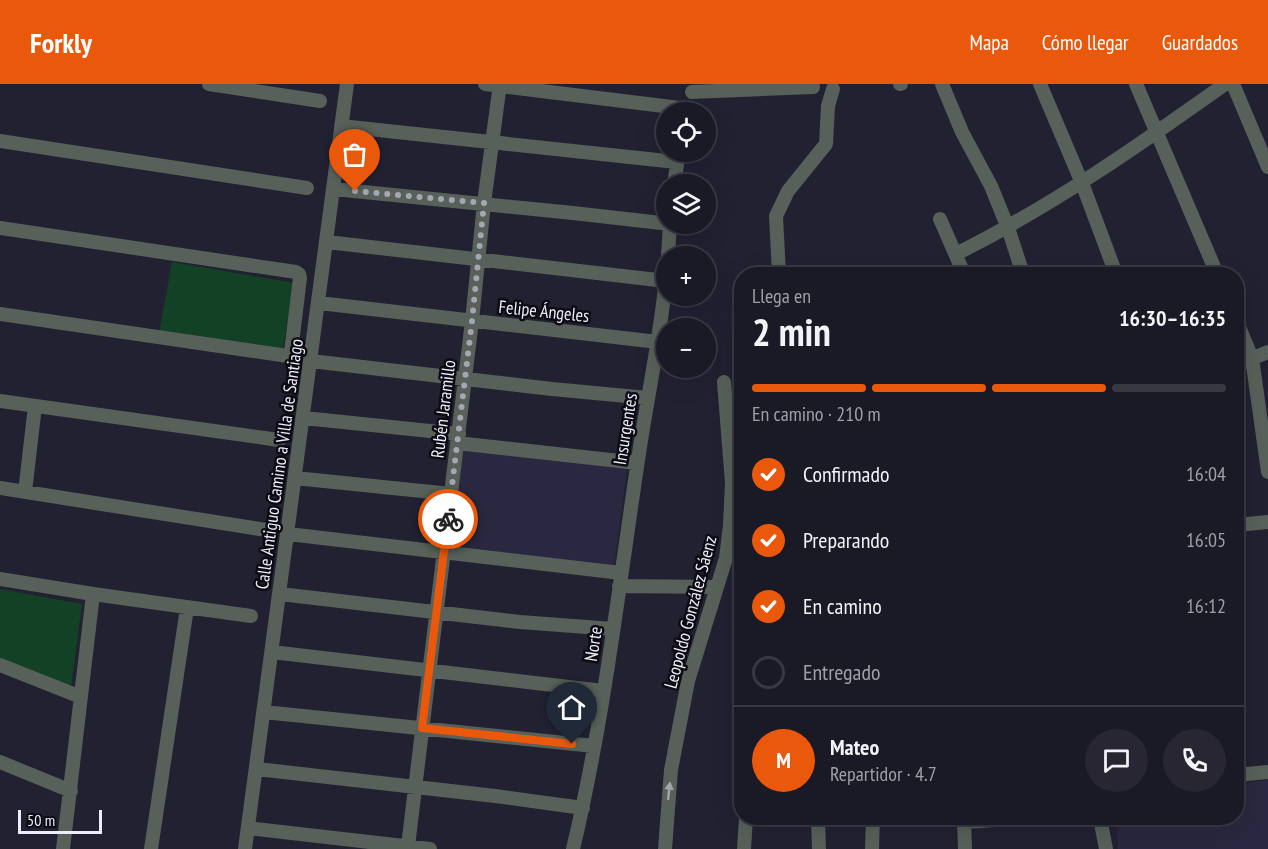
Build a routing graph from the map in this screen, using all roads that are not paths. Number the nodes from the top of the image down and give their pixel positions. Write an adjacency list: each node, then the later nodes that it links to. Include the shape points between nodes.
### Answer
1 (209, 84): 13 (street)
2 (347, 84): 15 (street, Calle Antiguo Camino a Villa de Santiago)
3 (485, 84): 9 (street)
4 (942, 84): 28 (street)
5 (1040, 84): 21 (street)
6 (1136, 84): 16 (street)
7 (1226, 84): 16 (street)
8 (1233, 84): 20 (street)
9 (500, 85): 14 (street); 18 (street, Rubén Jaramillo)
10 (813, 87): 11 (street)
11 (692, 88)
12 (833, 88): 32 (street, via 826,144 788,191 776,216)
13 (320, 101)
14 (656, 107)
15 (341, 126): 18 (street); 23 (street, Calle Antiguo Camino a Villa de Santiago)
16 (1157, 133): 21 (street); 36 (street)
17 (0, 141): 22 (street)
18 (493, 143): 19 (street); 24 (street, Rubén Jaramillo)
19 (656, 155)
20 (1268, 167)
21 (1082, 183): 28 (street); 35 (street)
22 (307, 188)
23 (334, 189): 24 (street); 29 (street, Calle Antiguo Camino a Villa de Santiago)
24 (484, 203): 26 (street); 31 (street, Rubén Jaramillo)
25 (940, 219): 30 (street)
26 (656, 222)
27 (0, 228): 39 (street, via 296,272 300,278 291,351 285,356)
28 (1008, 228): 30 (street); 34 (street)
29 (327, 242): 31 (street); 38 (street, Calle Antiguo Camino a Villa de Santiago)
30 (956, 254): 33 (street)
31 (478, 260): 37 (street); 40 (street, Rubén Jaramillo)
32 (779, 267)
33 (961, 267)
34 (1021, 267)
35 (1113, 267)
36 (1214, 267)
37 (656, 278)
38 (319, 303): 40 (street, Felipe Ángeles); 46 (street, Calle Antiguo Camino a Villa de Santiago)
39 (0, 314)
40 (472, 321): 42 (street, Felipe Ángeles); 48 (street, Rubén Jaramillo)
41 (1244, 339): 45 (street)
42 (656, 342)
43 (1268, 352): 45 (street)
44 (656, 353): 50 (street, Insurgentes)
45 (1252, 358): 47 (street); 58 (street)
46 (311, 361): 48 (street); 53 (street, Calle Antiguo Camino a Villa de Santiago)
47 (1244, 362)
48 (465, 378): 50 (street); 54 (street, Rubén Jaramillo)
49 (724, 382): 57 (street, Leopoldo González Sáenz)
50 (648, 398): 56 (street, Insurgentes)
51 (0, 401): 52 (street)
52 (35, 406): 55 (street); 61 (street)
53 (304, 418): 54 (street); 59 (street, Calle Antiguo Camino a Villa de Santiago)
54 (458, 439): 56 (street); 62 (street, Rubén Jaramillo)
55 (279, 440)
56 (637, 463): 70 (street, Insurgentes)
57 (734, 467)
58 (1268, 472)
59 (295, 478): 62 (street); 67 (street, Calle Antiguo Camino a Villa de Santiago)
60 (0, 488): 61 (street)
61 (25, 492): 66 (street)
62 (452, 494): 68 (street, Rubén Jaramillo)
63 (734, 498): 71 (street, Leopoldo González Sáenz, via 726,558)
64 (1268, 522): 65 (street)
65 (1244, 524)
66 (266, 530)
67 (288, 534): 68 (street); 73 (street, Calle Antiguo Camino a Villa de Santiago)
68 (444, 553): 70 (street); 75 (street, Rubén Jaramillo)
69 (0, 579): 72 (street)
70 (620, 580): 71 (street); 77 (street, Norte)
71 (716, 587): 105 (street, Leopoldo González Sáenz, one-way to 71, via 670,779 688,681)
72 (93, 594): 74 (street); 82 (street)
73 (280, 594): 75 (street); 78 (street, Calle Antiguo Camino a Villa de Santiago)
74 (187, 608): 76 (street); 101 (street)
75 (435, 612): 77 (street); 80 (street, Rubén Jaramillo)
76 (251, 616)
77 (614, 629): 81 (street, Norte)
78 (272, 652): 80 (street); 83 (street, Calle Antiguo Camino a Villa de Santiago)
79 (0, 665): 82 (street)
80 (429, 670): 81 (street); 84 (street, Rubén Jaramillo)
81 (603, 691): 85 (street, Norte)
82 (81, 697): 91 (street)
83 (264, 712): 84 (street); 87 (street, Calle Antiguo Camino a Villa de Santiago)
84 (422, 728): 85 (street); 90 (street, Rubén Jaramillo)
85 (594, 746): 92 (street, Norte)
86 (0, 762): 91 (street)
87 (257, 769): 90 (street); 98 (street, Calle Antiguo Camino a Villa de Santiago)
88 (1268, 772): 89 (street)
89 (1244, 775)
90 (416, 786): 92 (street); 99 (street, Rubén Jaramillo)
91 (71, 791): 100 (street)
92 (583, 808): 104 (street, Norte)
93 (746, 825): 106 (street)
94 (818, 825): 107 (street)
95 (873, 825): 108 (street)
96 (965, 825): 109 (street)
97 (1101, 825): 110 (street)
98 (248, 828): 99 (street); 102 (street, Calle Antiguo Camino a Villa de Santiago)
99 (408, 846): 103 (street)
100 (63, 849)
101 (151, 849)
102 (245, 849)
103 (430, 849)
104 (573, 849)
105 (665, 849)
106 (744, 849)
107 (819, 849)
108 (872, 849)
109 (964, 849)
110 (1106, 849)

